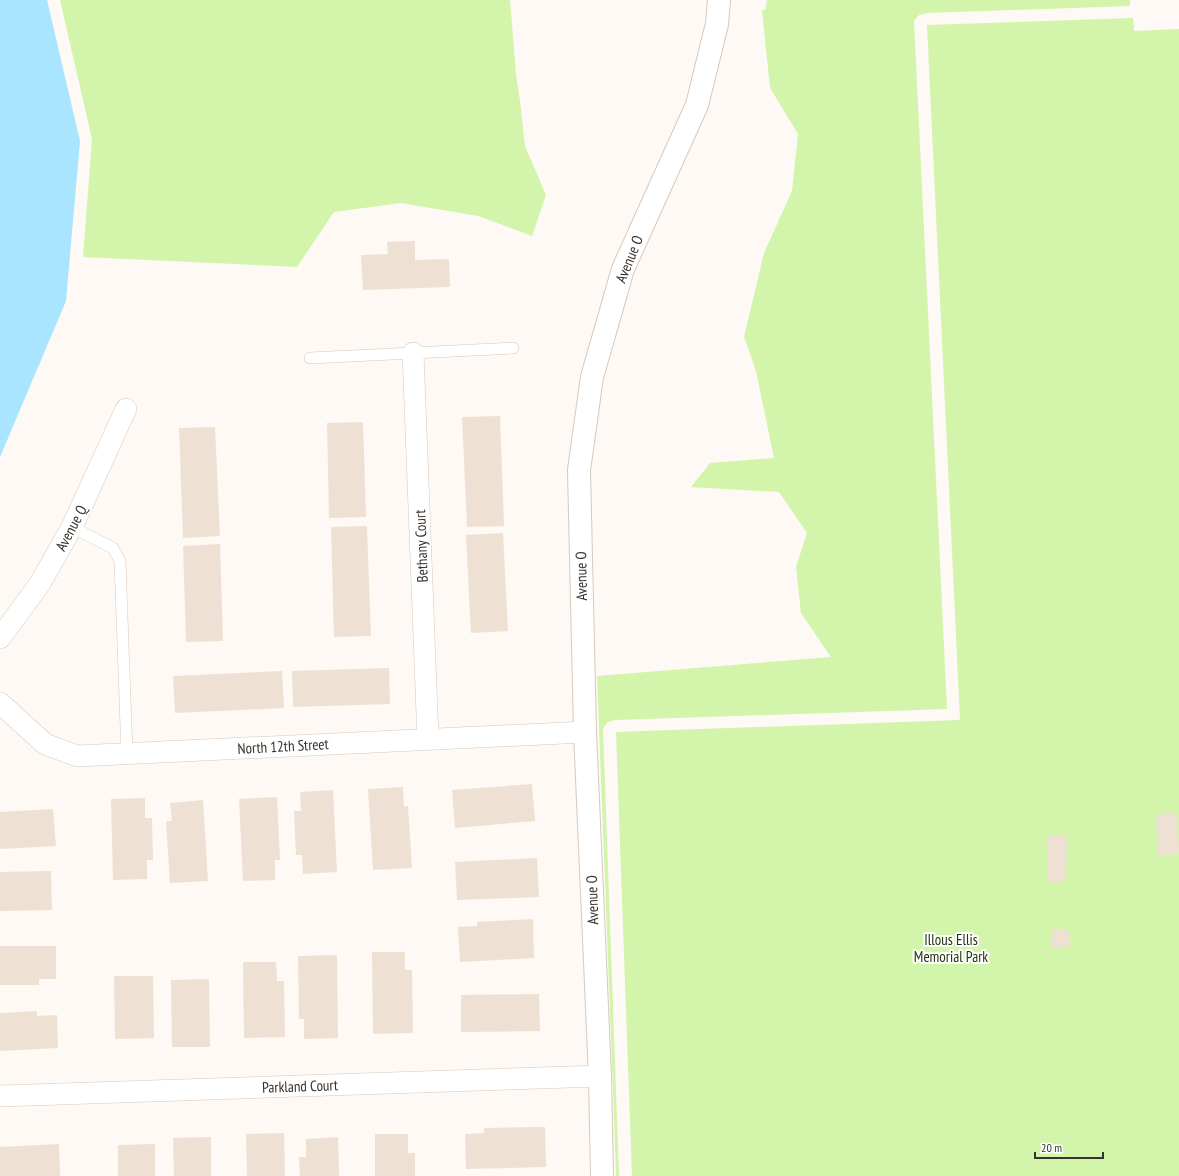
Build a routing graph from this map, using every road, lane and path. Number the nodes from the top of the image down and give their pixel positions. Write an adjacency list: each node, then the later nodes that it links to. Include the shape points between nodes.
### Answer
1 (718, 0): 9 (street, Avenue O, via 716,24 697,105 623,269 592,377 579,470)
2 (513, 348): 3 (lane)
3 (413, 353): 4 (lane); 10 (street, Bethany Court)
4 (310, 358)
5 (126, 410): 6 (street, Avenue Q)
6 (72, 527): 7 (street, Avenue Q, via 39,585); 11 (lane, via 114,548 120,561)
7 (0, 638)
8 (0, 702): 11 (street, North 12th Street, via 45,744 77,756)
9 (585, 732): 10 (street, North 12th Street); 12 (street, Avenue O)
10 (428, 739): 11 (street, North 12th Street)
11 (127, 754)
12 (600, 1076): 13 (street, Parkland Court); 14 (street, Avenue O)
13 (0, 1096)
14 (602, 1176)

